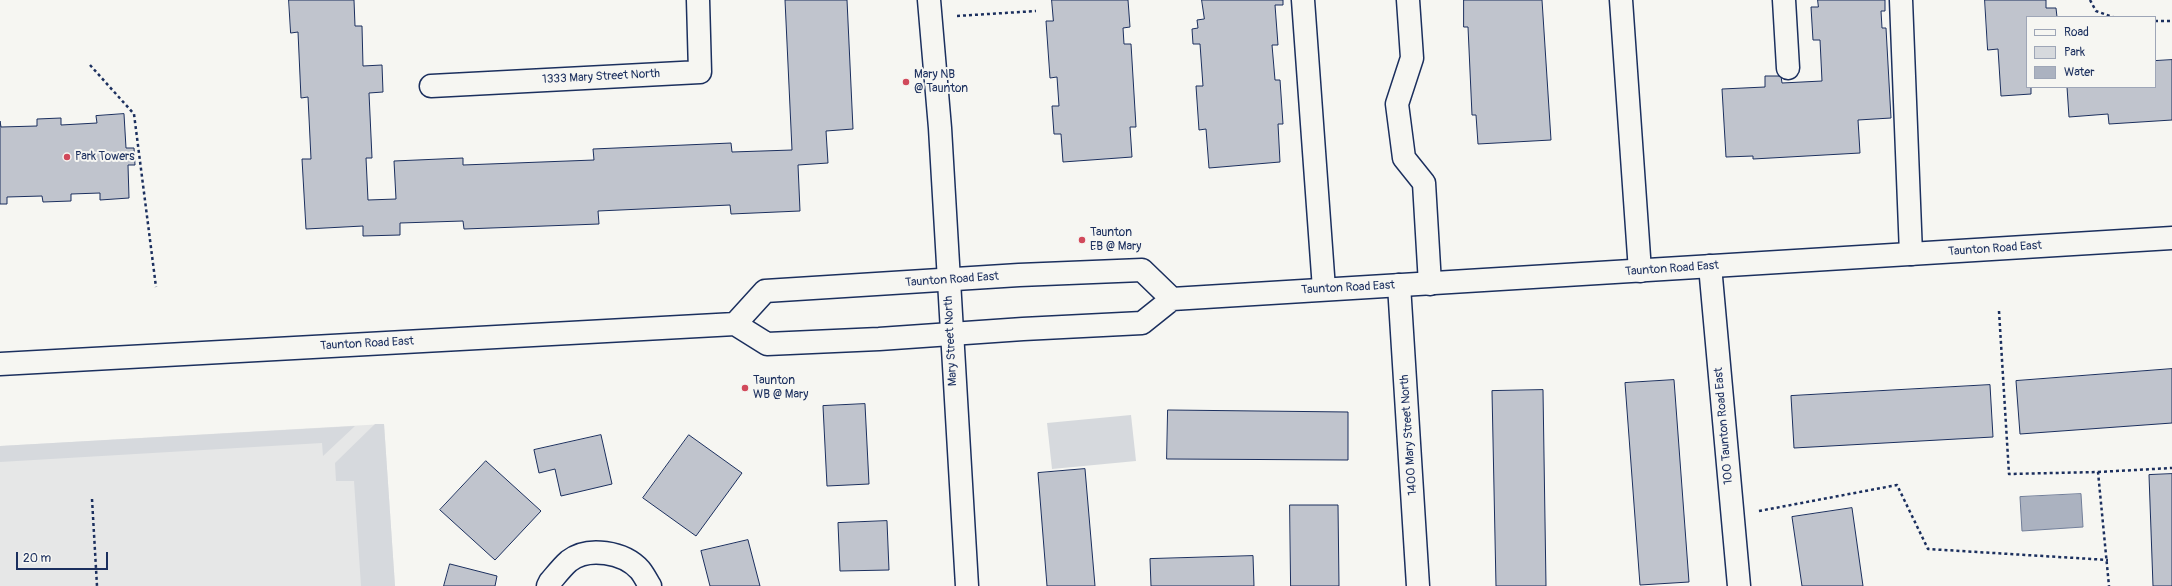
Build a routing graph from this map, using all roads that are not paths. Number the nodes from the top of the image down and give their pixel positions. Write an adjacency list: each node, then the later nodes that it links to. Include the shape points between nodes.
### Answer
1 (698, 0): 9 (main road, 1333 Mary Street North, via 700,72)
2 (1303, 0): 17 (main road)
3 (1408, 0): 15 (main road, via 1412,58 1397,104 1404,158 1424,183)
4 (1621, 0): 13 (main road)
5 (1784, 0): 8 (main road)
6 (1901, 0): 11 (main road)
7 (930, 9): 14 (main road, Mary Street North, via 941,143)
8 (1788, 68)
9 (431, 86)
10 (2172, 238): 11 (main road, Taunton Road East)
11 (1911, 254): 12 (main road, Taunton Road East)
12 (1710, 266): 13 (main road, Taunton Road East); 26 (main road, 100 Taunton Road East)
13 (1640, 271): 15 (main road, Taunton Road East)
14 (948, 280): 18 (main road, Taunton Road East, via 1142,270); 19 (main road, Taunton Road East, via 765,291); 20 (main road, Mary Street North)
15 (1430, 284): 16 (main road, Taunton Road East)
16 (1399, 285): 17 (main road, Taunton Road East); 25 (main road, 1400 Mary Street North)
17 (1324, 289): 18 (main road, Taunton Road East)
18 (1172, 299): 20 (main road, via 1142,323)
19 (735, 324): 20 (main road, via 767,344); 21 (main road, Taunton Road East)
20 (951, 334): 24 (main road, Mary Street North)
21 (0, 364)
22 (548, 586): 23 (main road, via 568,562 596,552 621,556 640,569)
23 (650, 586)
24 (967, 586)
25 (1418, 586)
26 (1739, 586)

